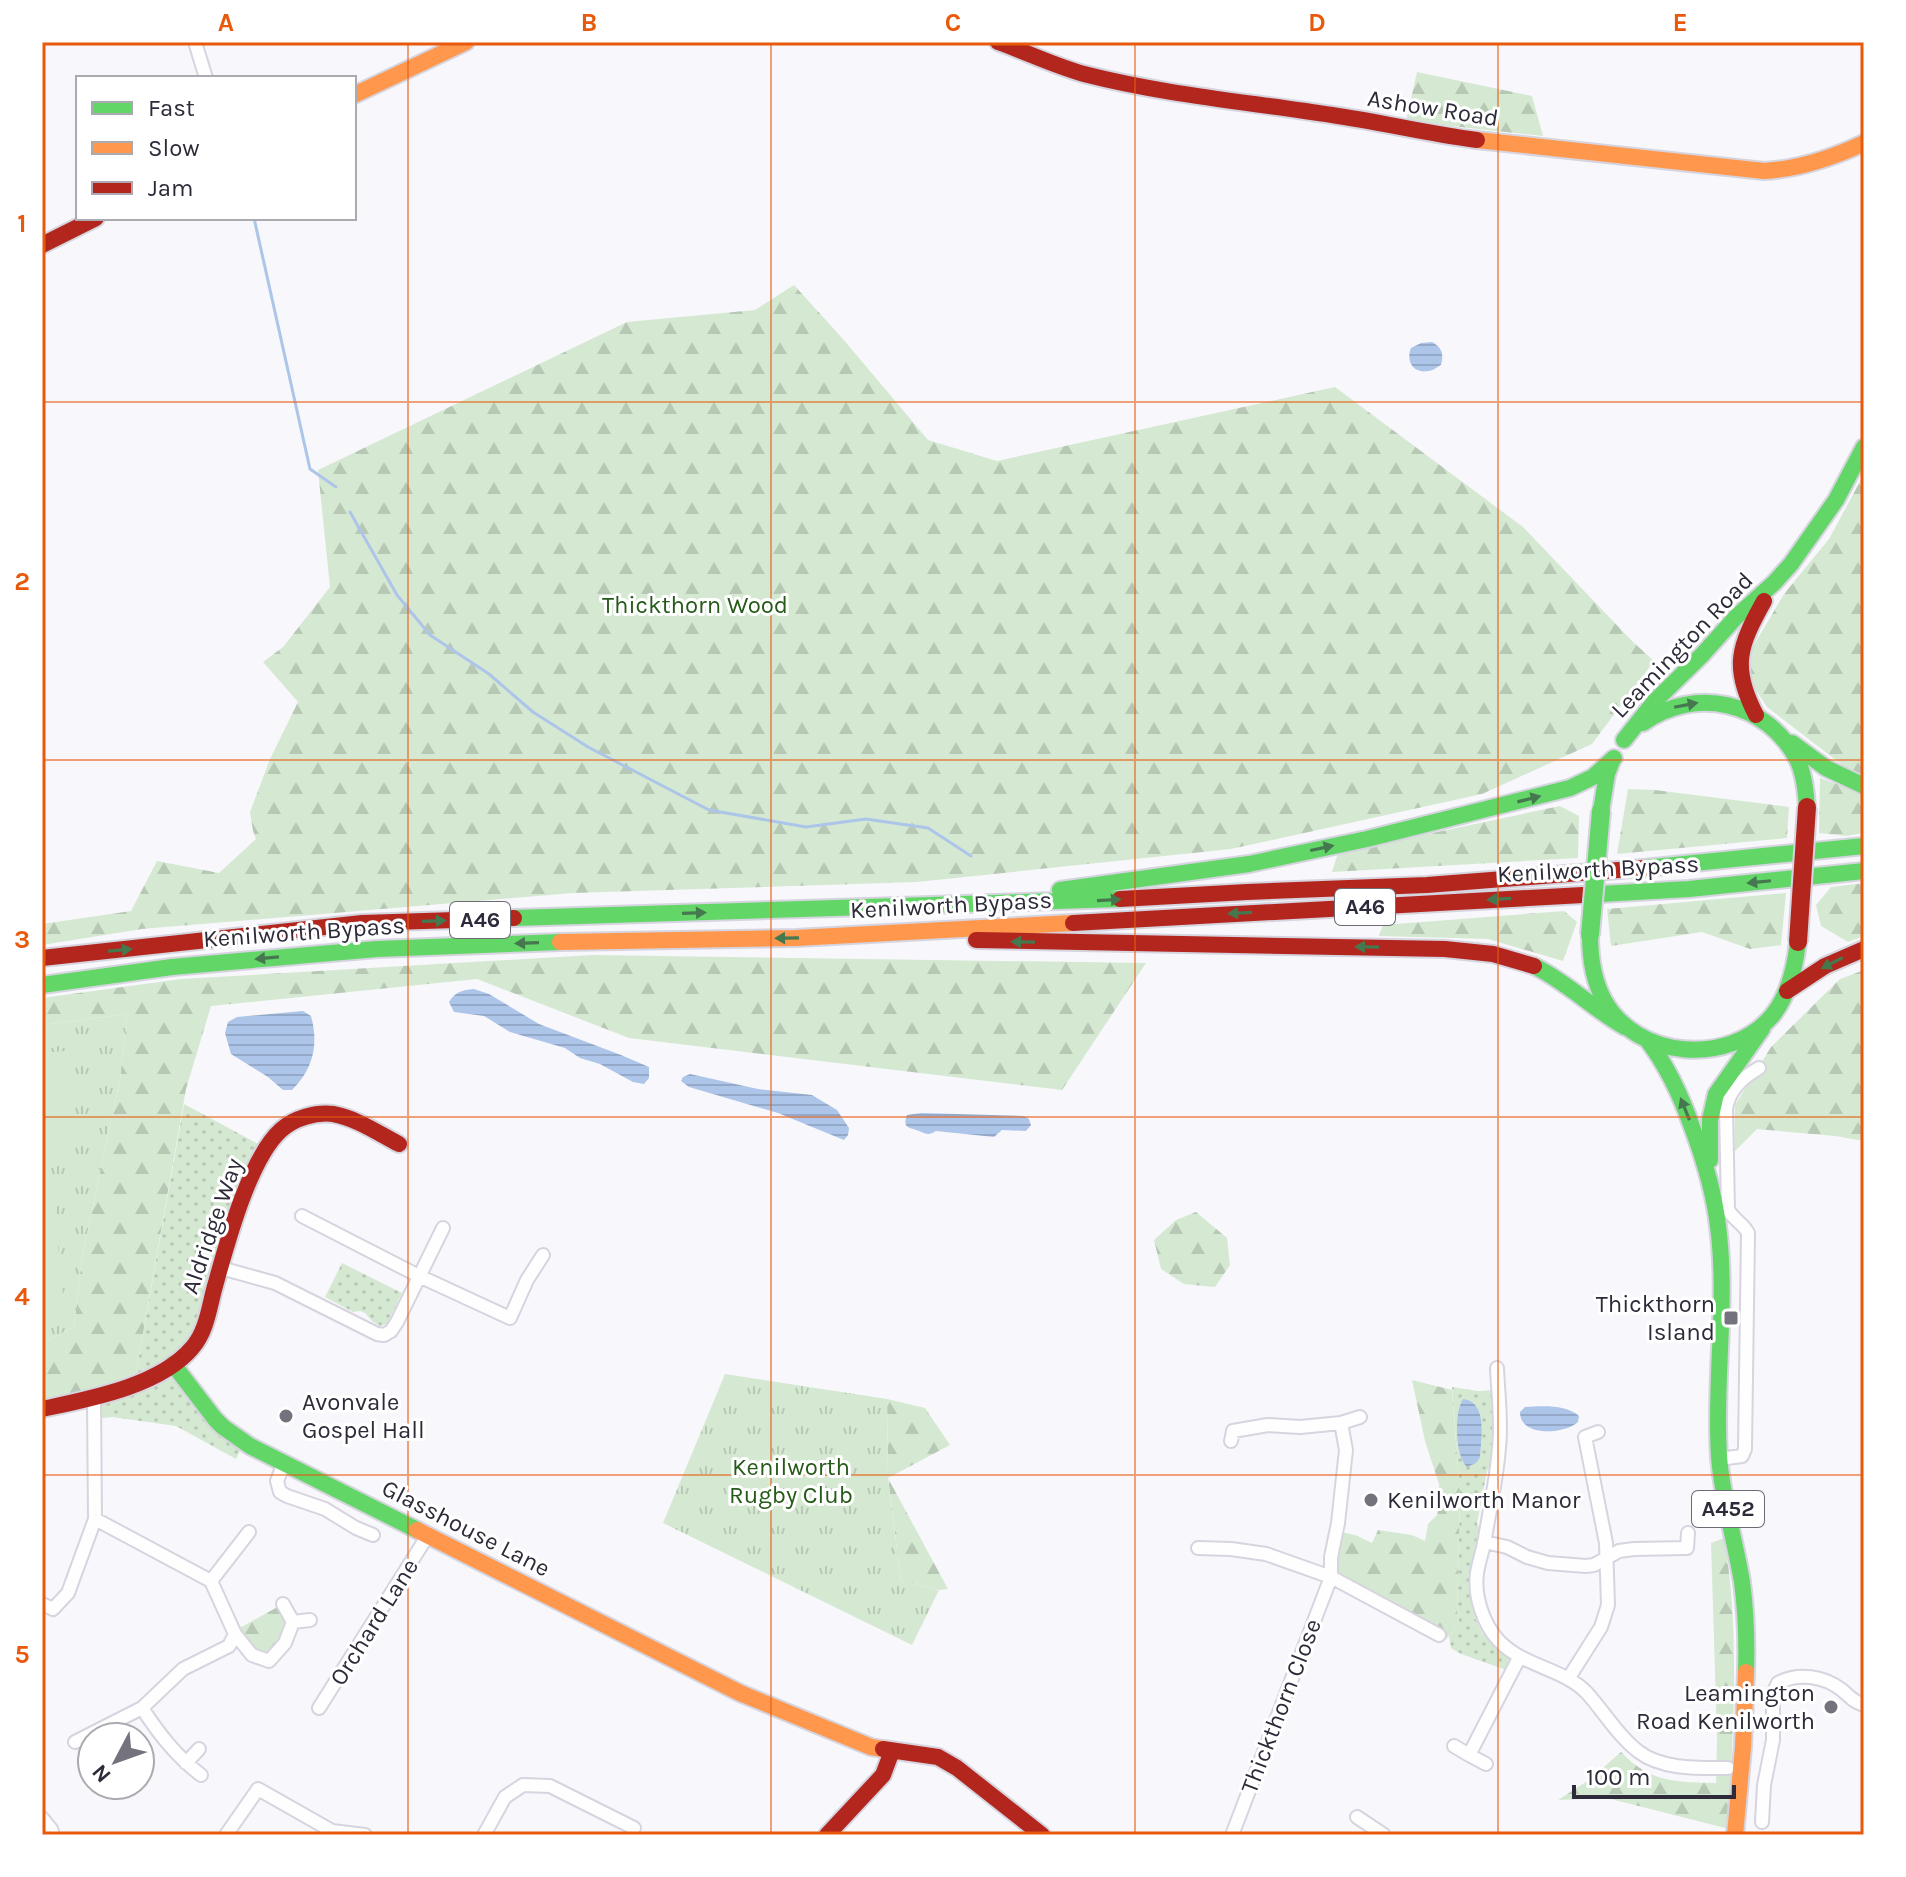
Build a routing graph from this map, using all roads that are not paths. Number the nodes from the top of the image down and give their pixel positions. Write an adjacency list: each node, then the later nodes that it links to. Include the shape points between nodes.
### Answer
1 (195, 42): 4 (street)
2 (466, 42): 5 (main road)
3 (998, 42): 6 (main road, Ashow Road, via 1082,73 1153,89 1544,149 1779,170 1824,160)
4 (205, 76)
5 (356, 94)
6 (1864, 143)
7 (92, 220): 8 (main road)
8 (42, 245)
9 (1864, 447): 10 (main road, Leamington Road, via 1823,519)
10 (1774, 583): 11 (main road, Leamington Road, via 1747,631 1740,658 1744,689); 13 (main road, Leamington Road, via 1655,701)
11 (1756, 715): 12 (main road); 13 (main road, one-way to 11, via 1657,714 1685,703 1714,703)
12 (1772, 727): 15 (main road, via 1822,767); 23 (main road, bridge, via 1797,759 1806,789 1798,942)
13 (1624, 740): 14 (main road)
14 (1614, 758): 18 (main road, one-way to 14, via 1249,864 1570,788); 25 (main road, bridge, via 1601,811 1589,957 1597,987)
15 (1864, 786)
16 (1864, 846): 18 (main road, Kenilworth Bypass / A46, one-way to 16, via 1427,885)
17 (1864, 871): 19 (main road, Kenilworth Bypass / A46, one-way to 19, via 1689,889)
18 (920, 906): 21 (main road, Kenilworth Bypass / A46, one-way to 18, via 362,923)
19 (865, 934): 22 (main road, Kenilworth Bypass / A46, one-way to 22, via 377,949 172,967); 25 (main road, one-way to 19, via 1544,971 1492,952)
20 (1864, 949): 23 (main road, one-way to 23)
21 (42, 958)
22 (42, 985)
23 (1787, 991): 24 (main road)
24 (1771, 1017): 26 (main road, via 1734,1043 1706,1050); 29 (main road, A452, via 1713,1102)
25 (1625, 1027): 26 (main road)
26 (1648, 1041): 29 (main road, A452, one-way to 26, via 1682,1101)
27 (1759, 1068): 34 (street, via 1736,1085 1726,1109 1728,1209 1747,1230)
28 (399, 1144): 35 (main road, Aldridge Way, via 334,1115 319,1114 280,1130 253,1177)
29 (1711, 1183): 33 (main road, A452)
30 (302, 1216): 36 (street)
31 (443, 1228): 36 (street)
32 (543, 1255): 36 (street, via 510,1318)
33 (1721, 1265): 34 (street); 45 (main road, A452)
34 (1748, 1266): 45 (street, via 1745,1449 1742,1456)
35 (221, 1268): 36 (street, via 275,1283 384,1335 393,1329); 37 (main road, Aldridge Way, via 200,1335)
36 (419, 1276)
37 (173, 1364): 39 (main road); 46 (main road, Glasshouse Lane, via 223,1427)
38 (1497, 1368): 52 (street, via 1500,1445)
39 (94, 1399): 40 (main road); 47 (street)
40 (42, 1409)
41 (1360, 1417): 42 (street)
42 (1341, 1423): 43 (street); 55 (street, Thickthorn Close, via 1346,1450)
43 (1230, 1431)
44 (1598, 1432): 54 (street, via 1578,1438 1602,1515)
45 (1719, 1459): 72 (main road, A452, via 1745,1613)
46 (284, 1463): 50 (street, via 277,1481 280,1492); 51 (main road, Glasshouse Lane)
47 (95, 1519): 56 (street); 57 (street, via 68,1593 53,1609)
48 (249, 1532): 56 (street)
49 (1688, 1533): 54 (street, via 1687,1553 1634,1549)
50 (373, 1535)
51 (428, 1535): 67 (street, Orchard Lane); 71 (main road, Glasshouse Lane, via 740,1693)
52 (1484, 1542): 54 (street, via 1548,1563 1586,1566); 63 (street, via 1479,1600 1486,1623)
53 (1198, 1548): 55 (street, via 1266,1554)
54 (1607, 1559): 64 (street, via 1608,1605 1601,1627)
55 (1331, 1577): 62 (street); 89 (street, Thickthorn Close)
56 (211, 1581): 61 (street)
57 (42, 1604)
58 (283, 1604): 60 (street)
59 (310, 1620): 60 (street)
60 (293, 1622): 61 (street, via 285,1643 269,1661 252,1655)
61 (235, 1634): 66 (street, via 229,1646 183,1669)
62 (1439, 1635)
63 (1519, 1658): 64 (street); 73 (street)
64 (1568, 1679): 76 (street, via 1652,1760)
65 (1864, 1705): 81 (street, via 1825,1681 1780,1675 1773,1693)
66 (142, 1708): 68 (street); 74 (street)
67 (319, 1708)
68 (75, 1742)
69 (1454, 1746): 73 (street)
70 (199, 1749): 74 (street)
71 (892, 1751): 87 (main road, via 883,1775); 88 (main road, Glasshouse Lane, via 938,1757)
72 (1742, 1754): 76 (street); 78 (main road, A452)
73 (1469, 1755): 75 (street)
74 (186, 1763): 77 (street)
75 (1486, 1764)
76 (1728, 1768): 78 (street)
77 (201, 1775)
78 (1740, 1784): 91 (main road, A452)
79 (1357, 1817): 90 (street)
80 (42, 1818): 83 (street)
81 (1762, 1822)
82 (634, 1828): 86 (street, via 550,1786 523,1785 505,1797)
83 (53, 1835)
84 (226, 1835): 85 (street, via 258,1789 332,1831)
85 (365, 1835)
86 (484, 1835)
87 (827, 1835)
88 (1042, 1835)
89 (1232, 1835)
90 (1384, 1835)
91 (1735, 1835)

